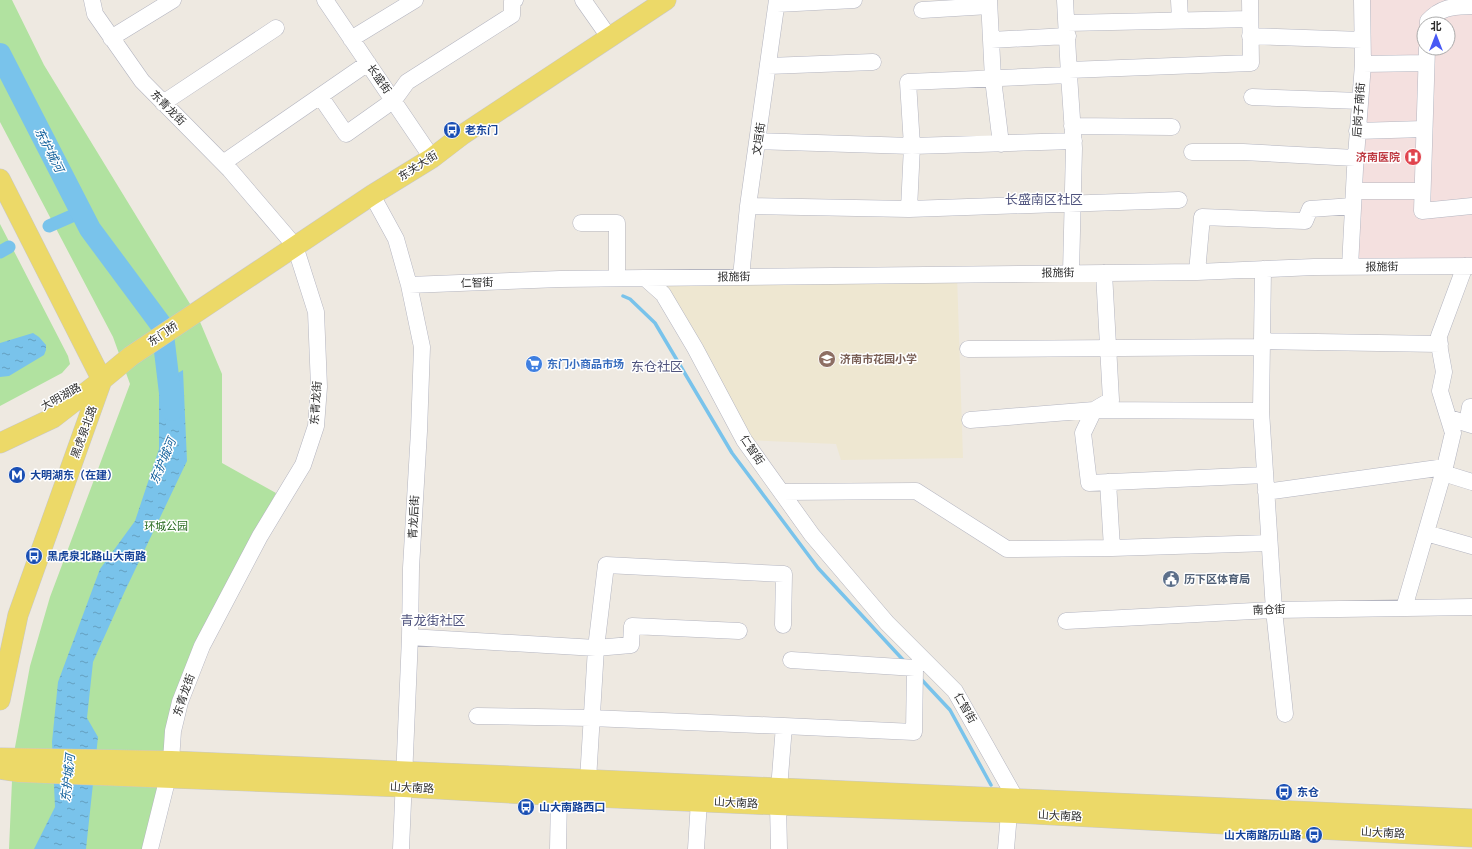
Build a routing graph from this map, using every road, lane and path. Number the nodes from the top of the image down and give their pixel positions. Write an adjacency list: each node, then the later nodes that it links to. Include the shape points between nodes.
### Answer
1 (92, 0): 24 (street, 东青龙街, via 95,14)
2 (173, 0): 24 (street)
3 (325, 0): 25 (street, 长盛街)
4 (415, 0): 25 (street)
5 (515, 0): 38 (street, via 512,2 512,15 407,82)
6 (584, 0): 23 (street)
7 (666, 0): 23 (main road, 东关大街)
8 (854, 0): 13 (street)
9 (1065, 0): 21 (street)
10 (1179, 0): 18 (street)
11 (1250, 0): 19 (street)
12 (1362, 0): 27 (street, 后岗子南街)
13 (777, 2): 33 (street, 文垣街)
14 (989, 3): 16 (street); 26 (street)
15 (1472, 6): 17 (street, via 1449,7)
16 (922, 10)
17 (1433, 16)
18 (1180, 19): 19 (street); 21 (street)
19 (1250, 19): 22 (street)
20 (276, 28): 40 (street)
21 (1067, 29): 26 (street); 34 (street)
22 (1250, 36): 27 (street); 34 (street, via 1250,63)
23 (609, 37): 49 (main road, 东关大街, via 462,135)
24 (111, 38): 40 (street, 东青龙街, via 142,81)
25 (351, 39): 31 (street, 长盛街)
26 (991, 40): 35 (street)
27 (1362, 40): 32 (street, 后岗子南街)
28 (1420, 56): 32 (street)
29 (1427, 56): 42 (street)
30 (873, 62): 33 (street)
31 (368, 63): 36 (street); 38 (street, 长盛街)
32 (1363, 64): 39 (street, 后岗子南街)
33 (768, 66): 45 (street, 文垣街)
34 (1069, 73): 35 (street); 44 (street)
35 (993, 79): 46 (street); 47 (street, via 908,82)
36 (320, 96): 38 (street, via 346,134); 51 (street)
37 (1252, 97): 39 (street)
38 (394, 100): 49 (street, 长盛街)
39 (1360, 101): 43 (street, 后岗子南街)
40 (163, 103): 51 (street, 东青龙街)
41 (1172, 127): 44 (street)
42 (1424, 129): 43 (street); 53 (street)
43 (1357, 131): 50 (street, 后岗子南街)
44 (1073, 134): 46 (street); 57 (street)
45 (758, 141): 47 (street); 58 (street, 文垣街)
46 (1001, 144): 47 (street)
47 (912, 146): 60 (street)
48 (1192, 152): 50 (street)
49 (432, 158): 54 (main road, 东关大街)
50 (1355, 158): 55 (street, 后岗子南街)
51 (223, 163): 62 (street, 东青龙街)
52 (0, 179): 78 (main road)
53 (1422, 191): 55 (street); 59 (street, via 1422,211)
54 (372, 195): 62 (main road, 东关大街); 72 (street, 青龙后街, via 396,239)
55 (1353, 198): 64 (street, 后岗子南街); 66 (street, via 1310,209 1305,221 1202,217)
56 (1179, 200): 57 (street)
57 (1073, 203): 60 (street); 67 (street)
58 (748, 206): 60 (street); 69 (street, 文垣街)
59 (1472, 206)
60 (909, 209)
61 (581, 224): 70 (street, via 617,224)
62 (295, 246): 73 (main road, 东关大街); 113 (street, 东青龙街, via 316,312 319,387 316,426 303,465 260,536 202,646 180,702)
63 (1469, 266): 64 (street, 报施街); 75 (street, via 1439,336)
64 (1350, 267): 65 (street, 报施街)
65 (1263, 269): 66 (street, 报施街); 74 (street)
66 (1197, 272): 68 (street, 报施街)
67 (1071, 273): 68 (street, 报施街); 69 (street, 报施街)
68 (1104, 273): 76 (street)
69 (741, 277): 71 (street, 报施街)
70 (617, 278): 71 (street, 仁智街); 72 (street, 仁智街)
71 (645, 278): 91 (street, 仁智街, via 663,294 744,440)
72 (409, 285): 103 (street, 青龙后街, via 422,347)
73 (189, 316): 78 (main road, 东门桥)
74 (1262, 344): 75 (street); 76 (street); 81 (street)
75 (1440, 344): 82 (street, via 1444,372 1440,391)
76 (1109, 348): 77 (street); 80 (street, via 1111,400)
77 (968, 349)
78 (102, 380): 85 (main road, 大明湖路, via 85,384); 86 (main road, 大明湖路, via 53,418); 105 (main road, 黑虎泉北路)
79 (1472, 407): 84 (street)
80 (1094, 410): 81 (street); 83 (street); 89 (street, via 1083,433 1089,483)
81 (1261, 411): 88 (street)
82 (1449, 418): 84 (street); 87 (street, via 1452,433)
83 (970, 420)
84 (1469, 424)
85 (0, 430)
86 (0, 443)
87 (1444, 470): 90 (street); 92 (street); 93 (street)
88 (1265, 475): 89 (street); 92 (street)
89 (1108, 482): 96 (street)
90 (1472, 482)
91 (781, 492): 96 (street, via 916,491 1007,549); 119 (street, 仁智街, via 812,535 887,623 955,691)
92 (1266, 492): 94 (street)
93 (1426, 533): 95 (street); 98 (street)
94 (1269, 544): 96 (street); 99 (street)
95 (1472, 546)
96 (1112, 548)
97 (1472, 607): 98 (street, 南仓街)
98 (1404, 608): 99 (street, 南仓街)
99 (1274, 610): 100 (street, 南仓街); 108 (street)
100 (1066, 621)
101 (783, 625): 104 (street, via 784,574 606,565)
102 (739, 631): 104 (street, via 632,626 631,645)
103 (410, 637): 104 (street); 114 (street, 青龙后街)
104 (596, 648): 110 (street)
105 (4, 658): 107 (main road, 黑虎泉北路)
106 (791, 660): 111 (street, via 915,668 914,732)
107 (0, 700)
108 (1285, 714)
109 (477, 716): 110 (street)
110 (592, 718): 111 (street); 115 (street)
111 (784, 726): 117 (street)
112 (10, 764): 113 (main road, 山大南路)
113 (166, 769): 114 (main road, 山大南路); 122 (street, 东青龙街)
114 (404, 780): 115 (main road, 山大南路); 116 (main road, 山大南路); 123 (street, 青龙后街)
115 (588, 780): 117 (main road, 山大南路)
116 (560, 796): 118 (main road, 山大南路); 124 (street)
117 (778, 797): 118 (main road, 山大南路); 119 (main road, 山大南路); 126 (street)
118 (699, 801): 125 (street)
119 (1013, 806): 120 (main road, 山大南路); 121 (main road, 山大南路); 127 (street)
120 (1472, 819)
121 (1472, 837)
122 (150, 849)
123 (402, 849)
124 (558, 849)
125 (696, 849)
126 (779, 849)
127 (1006, 849)

